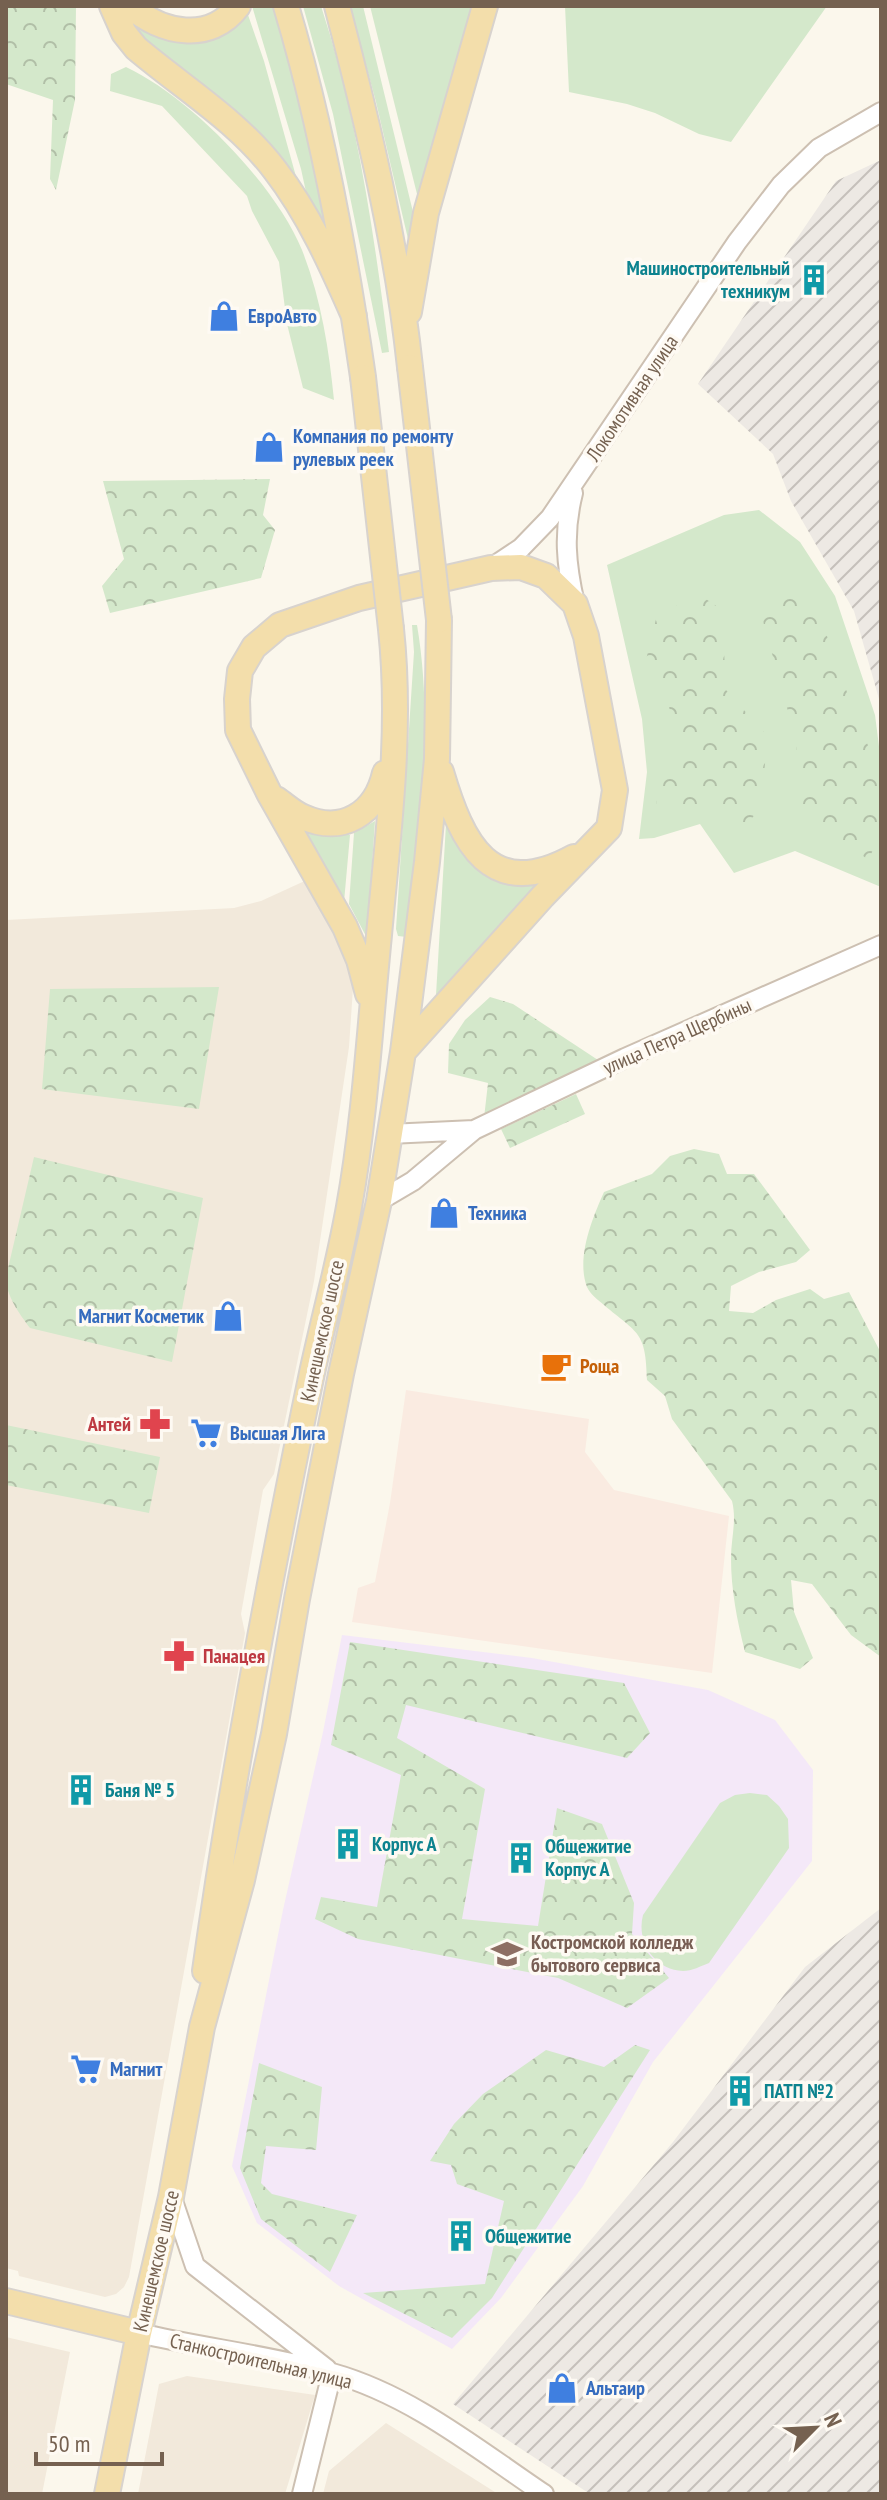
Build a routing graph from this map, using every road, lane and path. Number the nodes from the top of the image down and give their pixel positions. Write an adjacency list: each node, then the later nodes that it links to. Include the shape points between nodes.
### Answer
1 (112, 6): 8 (main road, via 136,48 234,126 274,169 329,259)
2 (130, 6): 3 (main road, via 153,23 193,32 216,25)
3 (238, 6)
4 (286, 6): 8 (main road, via 319,137)
5 (337, 6): 9 (main road, via 363,104)
6 (485, 6): 9 (main road, via 426,213)
7 (881, 112): 10 (street, Локомотивная улица, via 819,148 781,185)
8 (354, 316): 13 (main road, Кинешемское шоссе, bridge, via 396,674)
9 (406, 330): 14 (main road, bridge, via 439,620)
10 (577, 478): 11 (street, Локомотивная улица, via 550,518 521,548); 12 (street, via 566,522)
11 (491, 568): 12 (main road, via 521,567 546,576); 15 (main road, via 359,598 280,625 254,647 240,671 238,730)
12 (575, 604): 16 (main road, via 590,654 615,790 609,828)
13 (394, 731): 15 (main road, via 382,790 354,818 316,822); 18 (main road, Кинешемское шоссе)
14 (437, 759): 16 (main road, via 464,837 491,864 519,874 551,870); 19 (main road, Кинешемское шоссе)
15 (269, 793): 18 (main road, via 345,927)
16 (586, 850): 19 (main road)
17 (881, 945): 20 (street, улица Петра Щербины)
18 (372, 1008): 23 (main road, Кинешемское шоссе, via 349,1206 303,1418 231,1805)
19 (403, 1052): 21 (main road, Кинешемское шоссе)
20 (474, 1130): 21 (street, улица Петра Щербины); 22 (street, улица Петра Щербины, via 413,1181)
21 (389, 1134): 22 (main road, Кинешемское шоссе)
22 (379, 1201): 23 (main road, Кинешемское шоссе, via 268,1763)
23 (202, 2027): 24 (main road, Кинешемское шоссе)
24 (171, 2197): 26 (main road, Кинешемское шоссе); 27 (street, via 195,2266)
25 (6, 2301): 26 (main road)
26 (139, 2333): 27 (street, Станкостроительная улица); 28 (main road, Кинешемское шоссе)
27 (332, 2373): 29 (street); 30 (street, Станкостроительная улица, via 418,2409)
28 (107, 2494)
29 (302, 2494)
30 (544, 2494)

